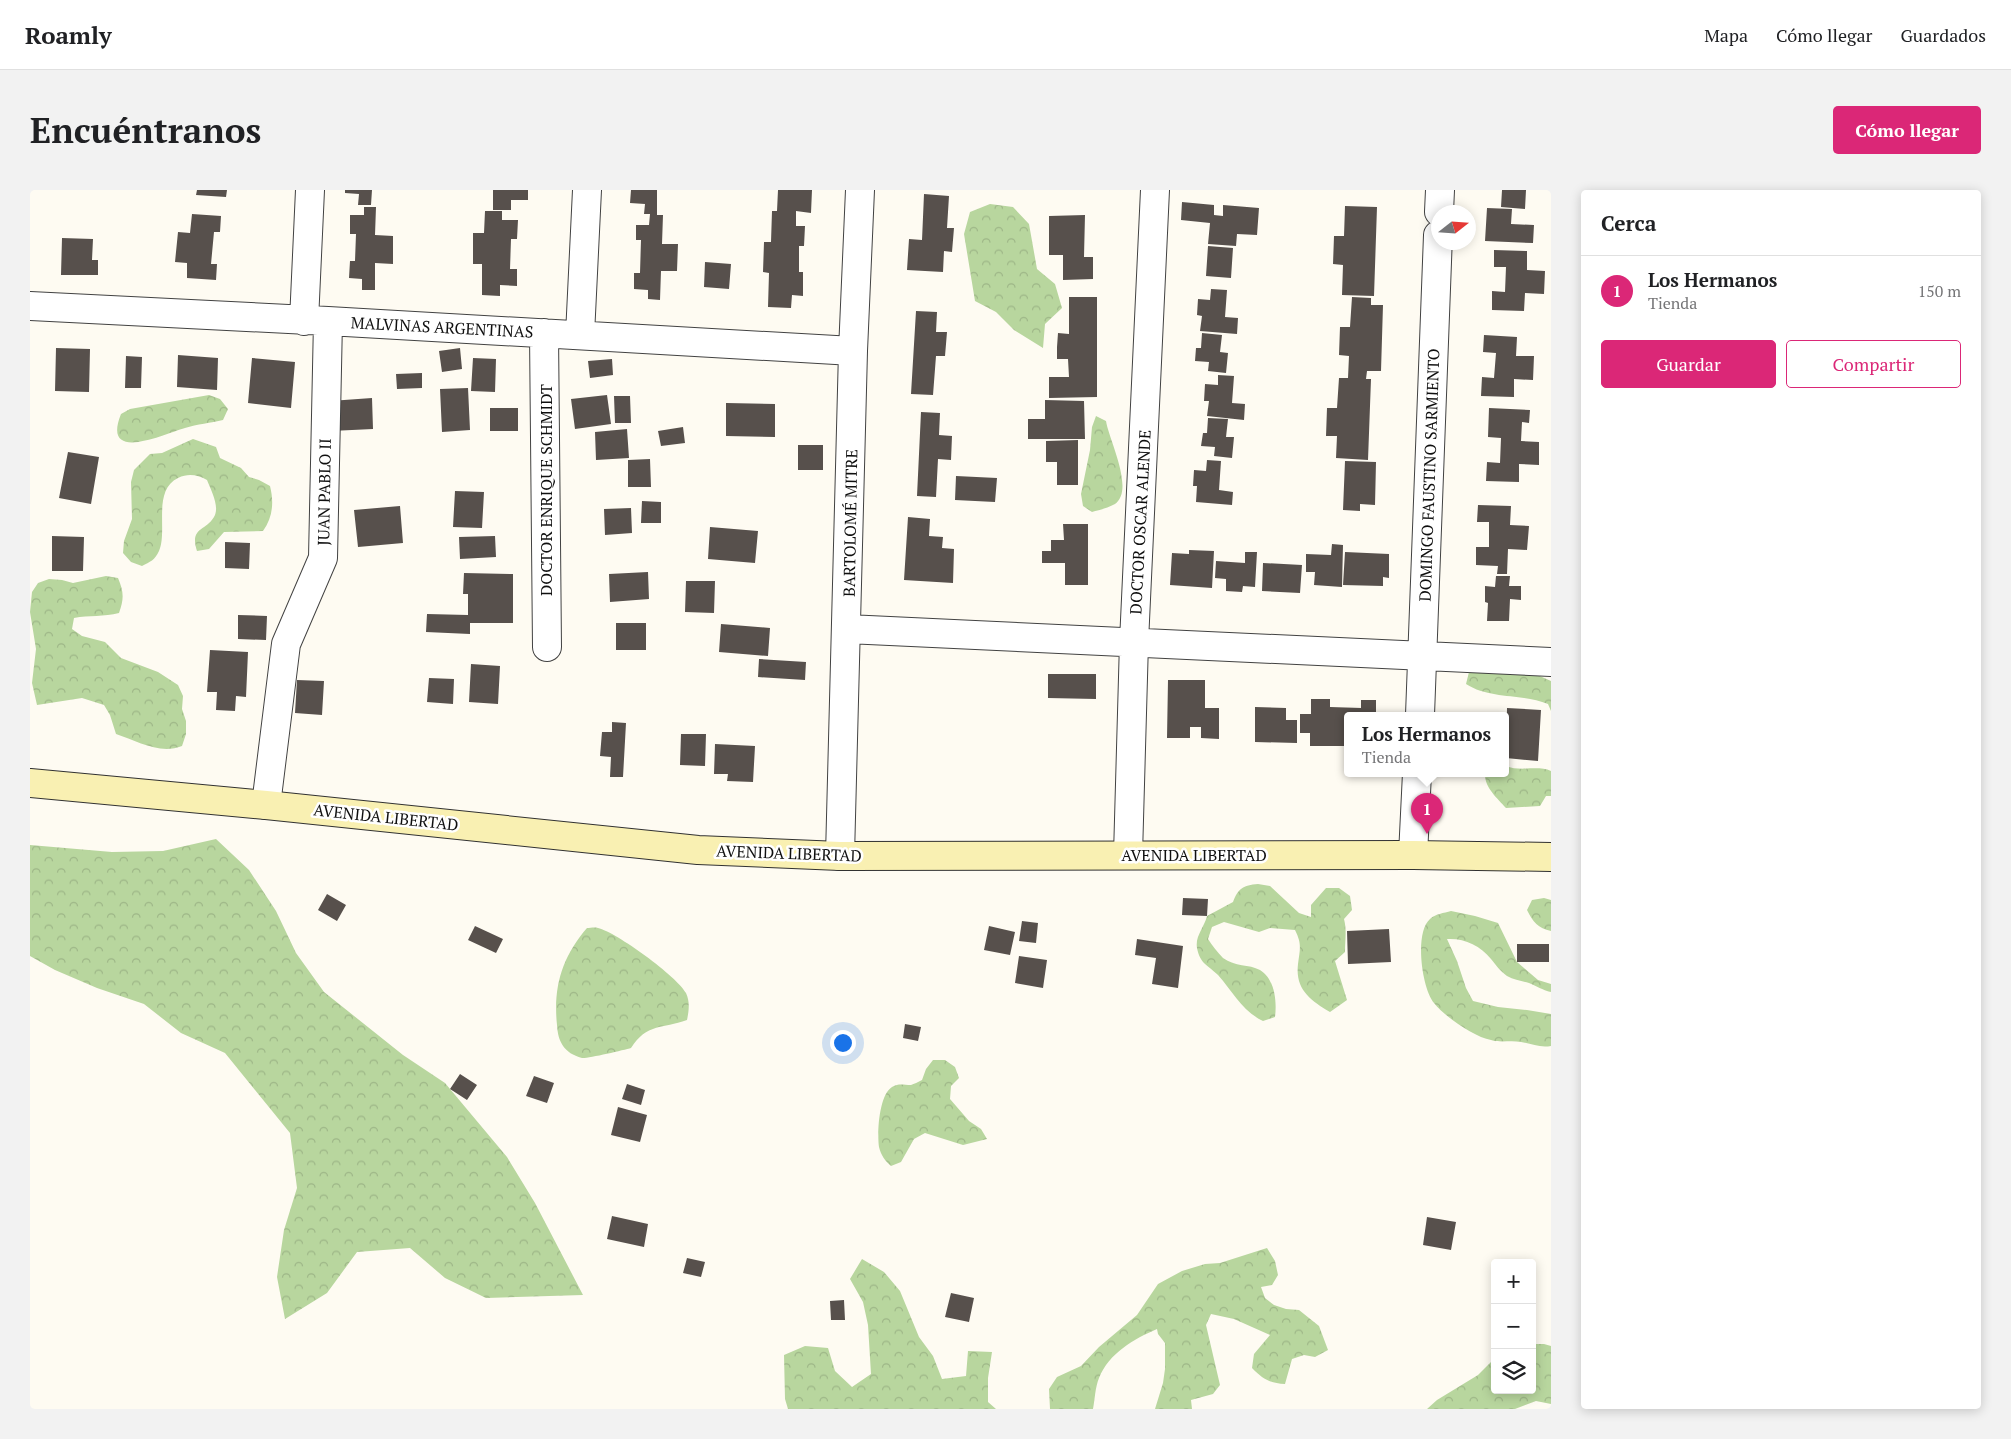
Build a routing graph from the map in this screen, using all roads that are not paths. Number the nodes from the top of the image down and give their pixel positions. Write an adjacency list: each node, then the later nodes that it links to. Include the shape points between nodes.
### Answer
1 (310, 190): 9 (street, JUAN PABLO II)
2 (586, 190): 11 (street)
3 (860, 190): 12 (street, BARTOLOMÉ MITRE)
4 (1155, 190): 14 (street, DOCTOR OSCAR ALENDE)
5 (1440, 190): 6 (street)
6 (1439, 205)
7 (1437, 250): 16 (street, DOMINGO FAUSTINO SARMIENTO)
8 (30, 306): 9 (street, MALVINAS ARGENTINAS)
9 (316, 321): 10 (street, MALVINAS ARGENTINAS); 21 (street, JUAN PABLO II, via 323,558 286,644)
10 (544, 333): 11 (street, MALVINAS ARGENTINAS); 15 (street, DOCTOR ENRIQUE SCHMIDT)
11 (580, 335): 12 (street, MALVINAS ARGENTINAS)
12 (854, 351): 13 (street, BARTOLOMÉ MITRE)
13 (847, 629): 14 (street); 24 (street, BARTOLOMÉ MITRE)
14 (1134, 642): 16 (street); 22 (street, DOCTOR OSCAR ALENDE)
15 (547, 647)
16 (1422, 656): 17 (street); 18 (street, DOMINGO FAUSTINO SARMIENTO)
17 (1551, 662)
18 (1420, 712)
19 (1417, 777): 23 (street)
20 (30, 783): 21 (main road, AVENIDA LIBERTAD)
21 (266, 805): 24 (main road, AVENIDA LIBERTAD, via 698,850)
22 (1128, 855): 23 (main road, AVENIDA LIBERTAD); 24 (main road, AVENIDA LIBERTAD)
23 (1413, 855): 25 (main road, AVENIDA LIBERTAD)
24 (840, 856)
25 (1551, 857)

